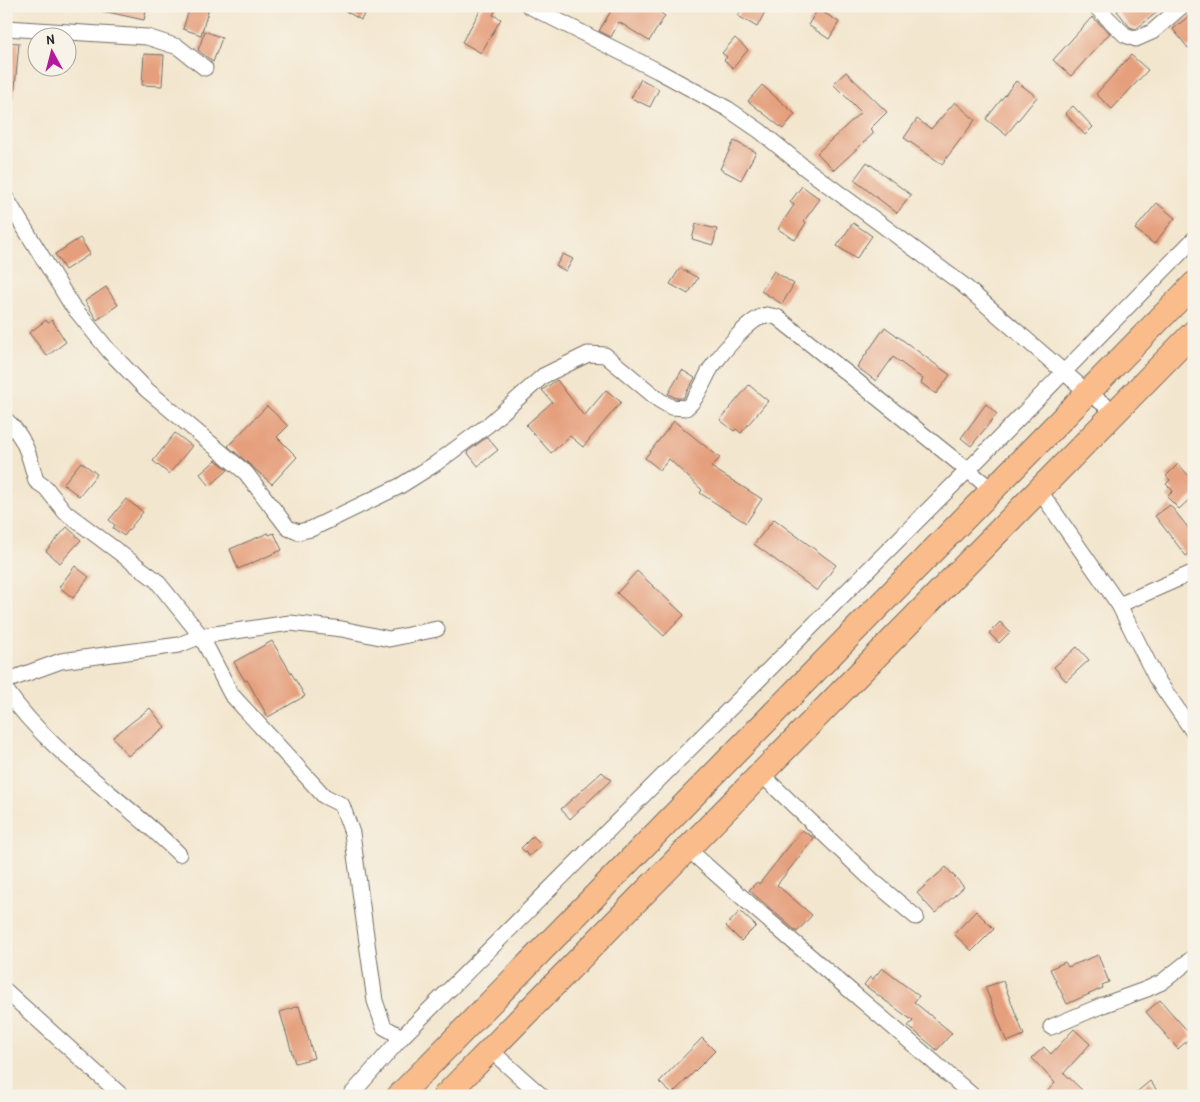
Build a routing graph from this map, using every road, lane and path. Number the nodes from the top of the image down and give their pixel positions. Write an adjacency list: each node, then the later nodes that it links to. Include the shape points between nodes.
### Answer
1 (529, 6): 10 (street, via 728,109 962,284)
2 (1095, 6): 3 (street, via 1125,35 1136,39 1146,36)
3 (1182, 6)
4 (6, 28): 5 (street, via 147,37 178,47)
5 (205, 68)
6 (6, 198): 14 (street, via 71,304 109,350 147,390 246,473 288,528 298,532 311,529 407,482 488,425 543,376 588,354 605,355 659,400 671,407 686,408 712,368 744,329 767,315 777,317)
7 (1194, 239): 10 (street)
8 (1194, 284): 11 (highway)
9 (1194, 332): 12 (highway)
10 (1064, 371): 11 (street); 14 (street)
11 (1087, 392): 12 (street); 15 (highway)
12 (1115, 412): 16 (highway)
13 (6, 420): 20 (street, via 26,447 36,481 46,488 65,512 156,580)
14 (967, 471): 15 (street); 31 (street)
15 (991, 489): 35 (highway, via 874,613)
16 (1039, 490): 18 (street); 24 (highway)
17 (1194, 572): 18 (street)
18 (1119, 605): 23 (street, via 1156,678)
19 (437, 629): 20 (street, via 389,639 290,623)
20 (201, 636): 21 (street, via 180,645 94,654 61,661); 31 (street, via 231,694 324,796 342,805 352,833 375,1001 384,1027)
21 (6, 680)
22 (6, 690): 26 (street, via 23,715 56,747)
23 (1194, 733)
24 (761, 774): 25 (highway); 27 (street, via 872,880)
25 (687, 848): 32 (highway); 38 (street, via 772,926)
26 (179, 854)
27 (916, 917)
28 (1194, 957): 30 (street, via 1162,982)
29 (6, 991): 33 (street)
30 (1051, 1027)
31 (402, 1037): 34 (street)
32 (490, 1050): 36 (highway); 37 (street)
33 (122, 1096)
34 (350, 1096)
35 (399, 1096)
36 (445, 1096)
37 (542, 1096)
38 (973, 1096)

